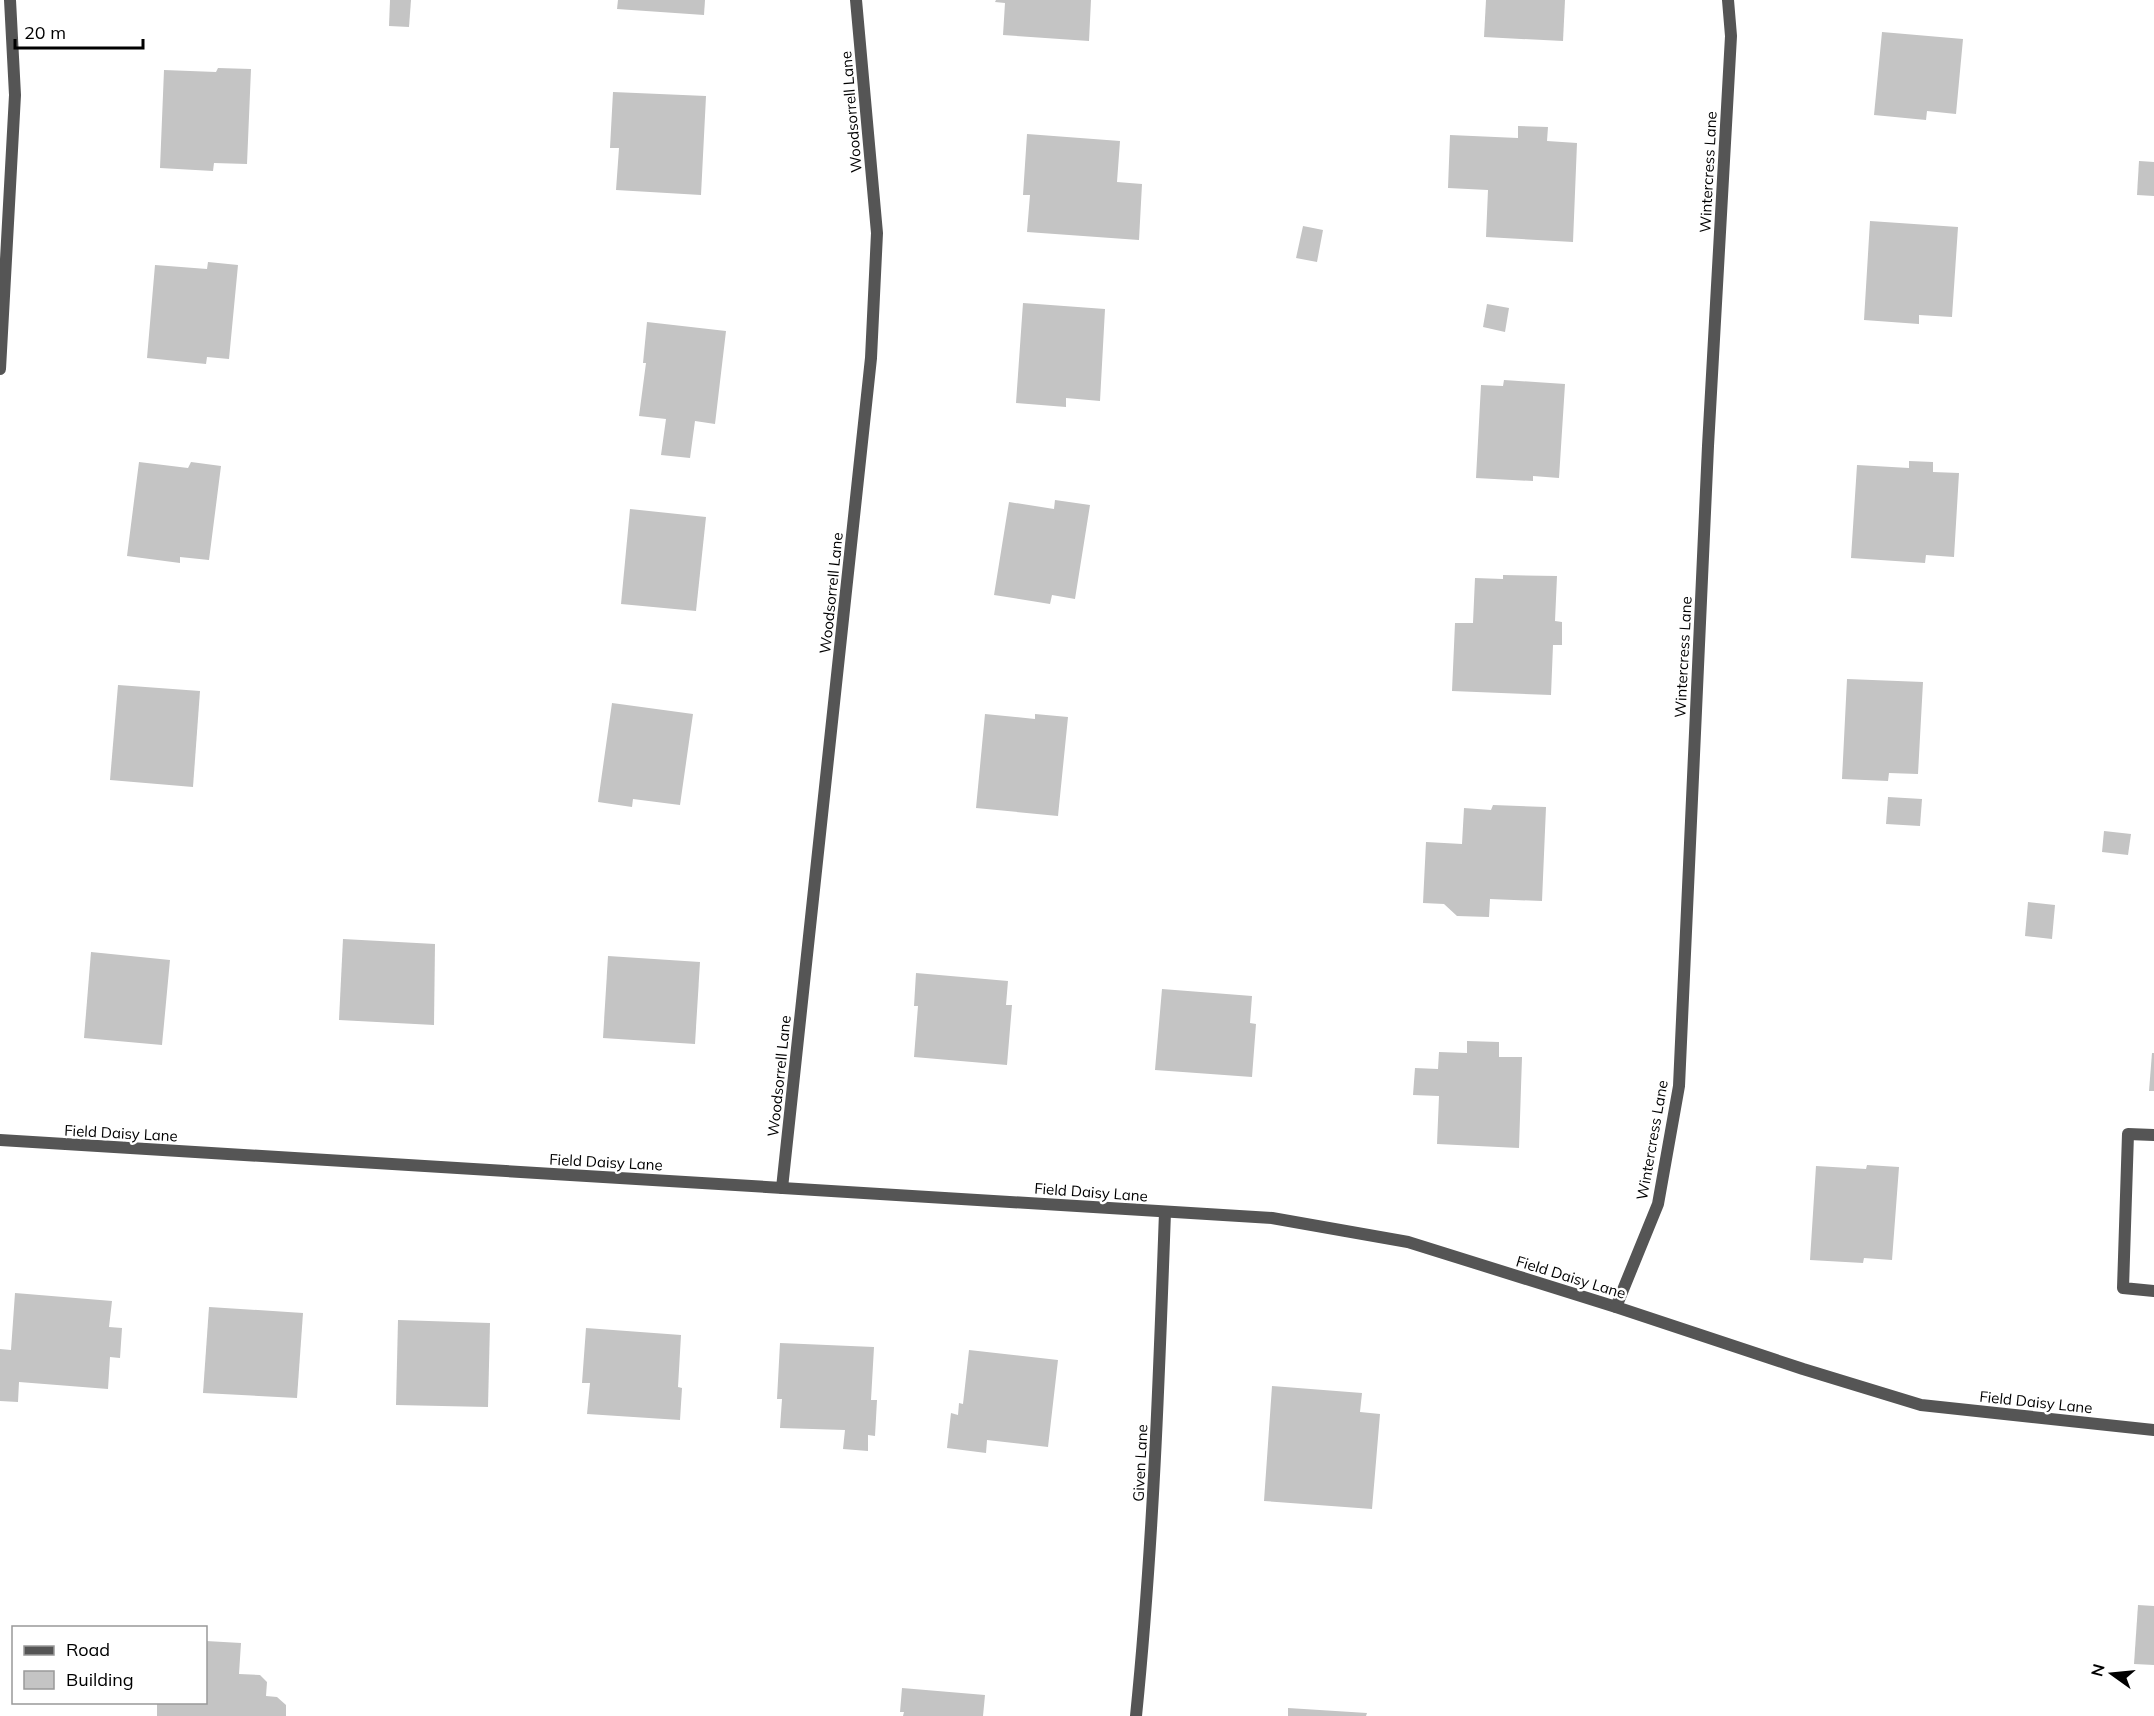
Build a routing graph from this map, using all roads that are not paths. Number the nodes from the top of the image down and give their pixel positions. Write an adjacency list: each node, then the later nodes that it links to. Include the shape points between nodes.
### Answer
1 (10, 0): 4 (street, via 15,95)
2 (856, 0): 8 (street, Woodsorrell Lane, via 877,233 871,358)
3 (1728, 0): 11 (street, Wintercress Lane, via 1731,36 1678,1086 1658,1203)
4 (1, 349): 5 (street)
5 (0, 369)
6 (2154, 1135): 10 (street, via 2127,1134 2123,1288)
7 (0, 1140): 8 (street, Field Daisy Lane)
8 (782, 1188): 9 (street, Field Daisy Lane)
9 (1165, 1212): 11 (street, Field Daisy Lane, via 1272,1218 1408,1242); 13 (street, Given Lane, via 1149,1580)
10 (2154, 1291)
11 (1616, 1306): 12 (street, Field Daisy Lane, via 1921,1405)
12 (2154, 1430)
13 (1136, 1716)

